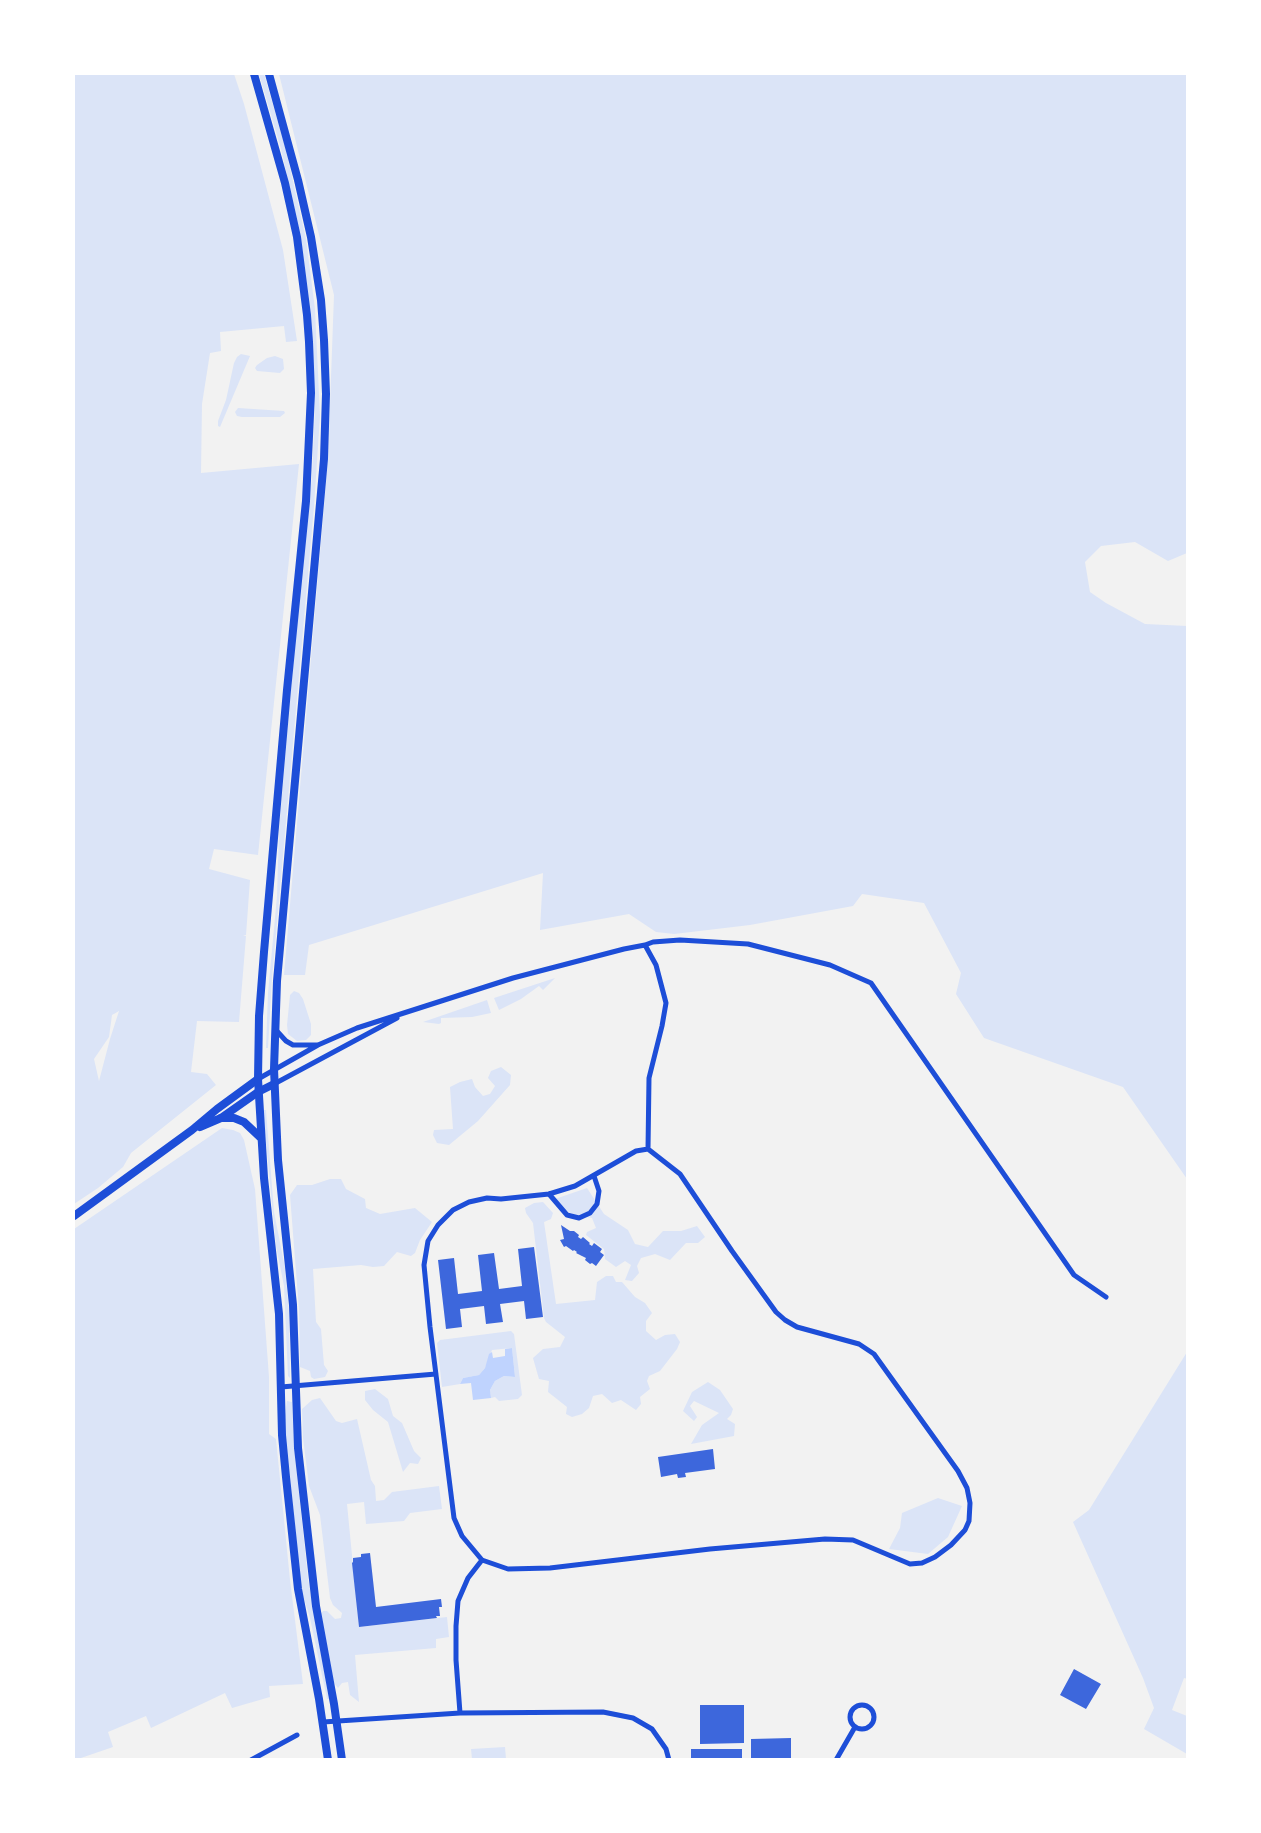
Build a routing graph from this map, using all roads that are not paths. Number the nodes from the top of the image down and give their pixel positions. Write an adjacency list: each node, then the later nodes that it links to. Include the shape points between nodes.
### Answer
1 (254, 74): 8 (main road, via 297,237 311,393 306,501 261,982)
2 (269, 74): 5 (main road, via 311,237 321,300 326,394 324,459)
3 (645, 945): 4 (street, via 513,978); 14 (street, via 656,965 666,1003 649,1078); 18 (street, via 680,939 748,944 830,965 872,983 1074,1275)
4 (403, 1014): 6 (street); 9 (street)
5 (274, 1028): 6 (street, via 293,1045); 7 (main road)
6 (318, 1045): 7 (street)
7 (274, 1069): 8 (street); 9 (main road)
8 (258, 1079): 10 (main road); 12 (main road)
9 (274, 1084): 10 (main road); 21 (main road, via 293,1298)
10 (258, 1092): 11 (main road); 13 (main road)
11 (221, 1118): 12 (main road); 13 (main road, via 244,1122)
12 (192, 1130): 17 (main road)
13 (261, 1138): 20 (main road, via 278,1298)
14 (648, 1149): 15 (street, via 636,1151); 22 (street, via 680,1174 769,1304 785,1320 801,1329 859,1344 874,1354 958,1471 967,1488 969,1521 951,1545 935,1557 910,1564 853,1540 825,1539 550,1568 508,1569)
15 (594, 1176): 16 (street); 16 (street, via 599,1191 597,1204 579,1218 567,1215)
16 (549, 1194): 19 (street, via 469,1202 453,1210 438,1225 424,1257)
17 (74, 1216)
18 (1107, 1297)
19 (436, 1374): 21 (street); 22 (street, via 454,1518 462,1536)
20 (281, 1387): 21 (street); 25 (main road, via 285,1477 298,1589)
21 (296, 1387): 24 (main road, via 310,1560)
22 (482, 1560): 23 (street, via 458,1601 456,1660)
23 (460, 1713): 24 (street); 33 (street, via 603,1712 633,1718 652,1729)
24 (337, 1720): 25 (street); 32 (main road)
25 (322, 1722): 31 (main road)
26 (855, 1727): 26 (street, via 864,1729 872,1724 874,1714 869,1707 862,1705 850,1713); 34 (street)
27 (297, 1735): 28 (street)
28 (266, 1752): 29 (street); 30 (street)
29 (251, 1760)
30 (270, 1760)
31 (328, 1760)
32 (342, 1760)
33 (669, 1760)
34 (836, 1760)

